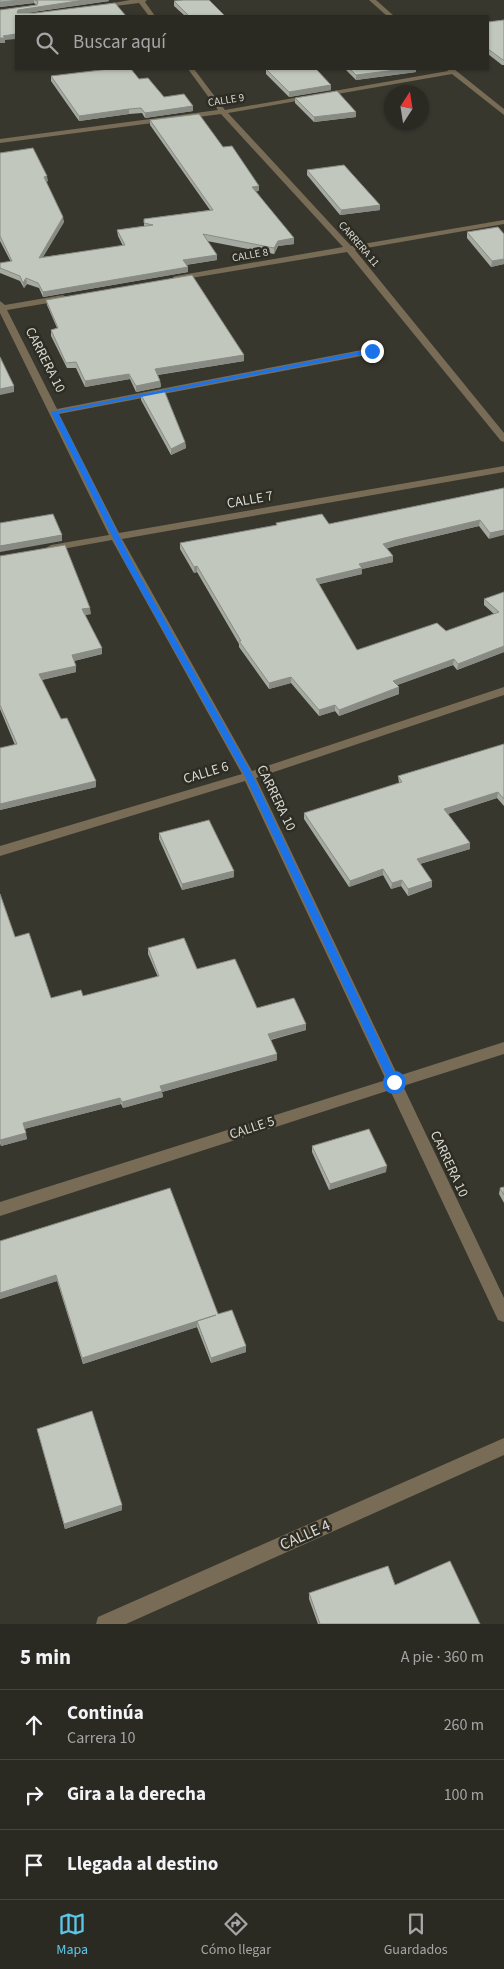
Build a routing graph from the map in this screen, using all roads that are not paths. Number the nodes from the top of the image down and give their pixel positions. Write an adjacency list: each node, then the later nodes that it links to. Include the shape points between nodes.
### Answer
1 (140, 0): 2 (street); 4 (street); 5 (street)
2 (144, 0)
3 (372, 0): 6 (street)
4 (91, 7)
5 (151, 15)
6 (390, 15)
7 (192, 70): 9 (street, CARRERA 11)
8 (451, 70): 9 (street, CALLE 9); 10 (street)
9 (223, 112): 11 (street, CALLE 9); 13 (street, CARRERA 11)
10 (504, 113)
11 (0, 141)
12 (504, 222): 13 (street, CALLE 8)
13 (350, 250): 14 (street, CALLE 8); 19 (street, CARRERA 11)
14 (167, 281)
15 (70, 297): 16 (street)
16 (1, 307): 18 (street, CARRERA 10)
17 (372, 351): 18 (street)
18 (54, 412): 21 (street, CARRERA 10)
19 (504, 439)
20 (504, 469): 21 (street, CALLE 7)
21 (116, 537): 22 (street, CALLE 7); 24 (street, CARRERA 10)
22 (38, 550)
23 (504, 691): 24 (street, CALLE 6)
24 (249, 776): 25 (street, CALLE 6); 27 (street, CARRERA 10)
25 (0, 851)
26 (504, 1048): 27 (street, CALLE 5)
27 (394, 1082): 28 (street, CALLE 5); 29 (street, CARRERA 10)
28 (0, 1209)
29 (504, 1315)
30 (504, 1446): 31 (street, CALLE 4)
31 (105, 1624)

